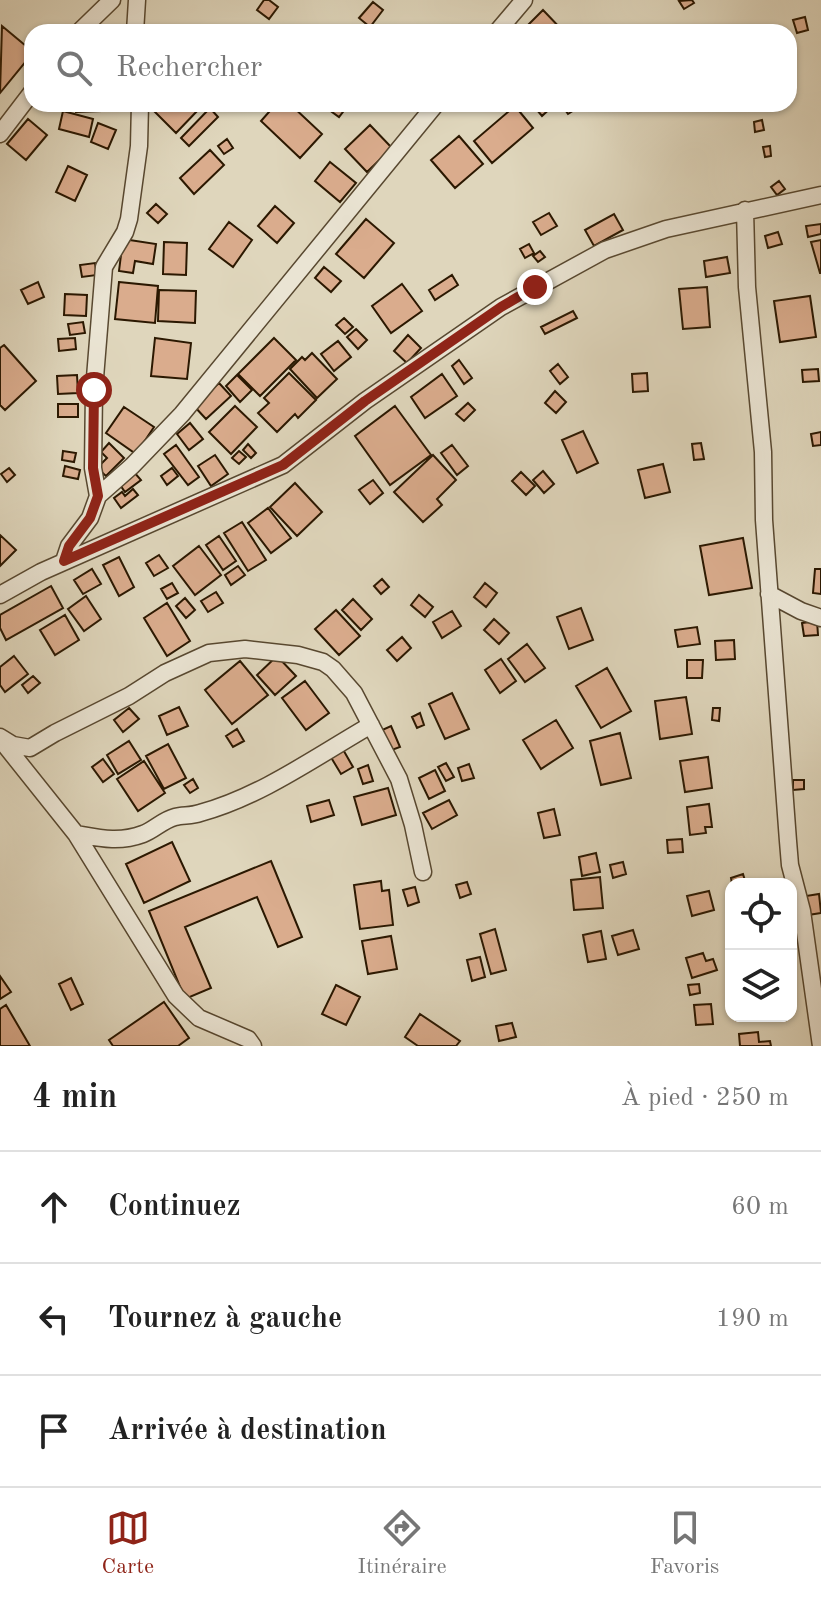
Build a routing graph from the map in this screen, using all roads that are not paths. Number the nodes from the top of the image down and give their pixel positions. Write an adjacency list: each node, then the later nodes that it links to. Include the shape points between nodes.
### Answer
1 (112, 0): 4 (street)
2 (137, 0): 5 (street)
3 (524, 0): 6 (street)
4 (87, 24)
5 (136, 24)
6 (504, 24)
7 (24, 102): 10 (street)
8 (140, 112): 13 (street, via 129,219 104,267 94,390)
9 (429, 112): 13 (street, via 182,414)
10 (0, 134)
11 (821, 195): 12 (street)
12 (745, 210): 14 (street, via 654,232 595,255 501,307 283,465); 15 (street)
13 (98, 496): 14 (street)
14 (64, 561): 16 (street)
15 (769, 594): 17 (street); 23 (street, via 790,865 802,911)
16 (0, 595)
17 (821, 618)
18 (371, 725): 19 (street, via 354,693 323,662 245,649 189,661 30,748); 20 (street, via 267,786 199,814 175,817 145,834 111,841); 21 (street, via 399,779)
19 (0, 738): 20 (street)
20 (76, 834): 22 (street, via 176,996 199,1018)
21 (423, 872)
22 (253, 1046)
23 (821, 1046)

